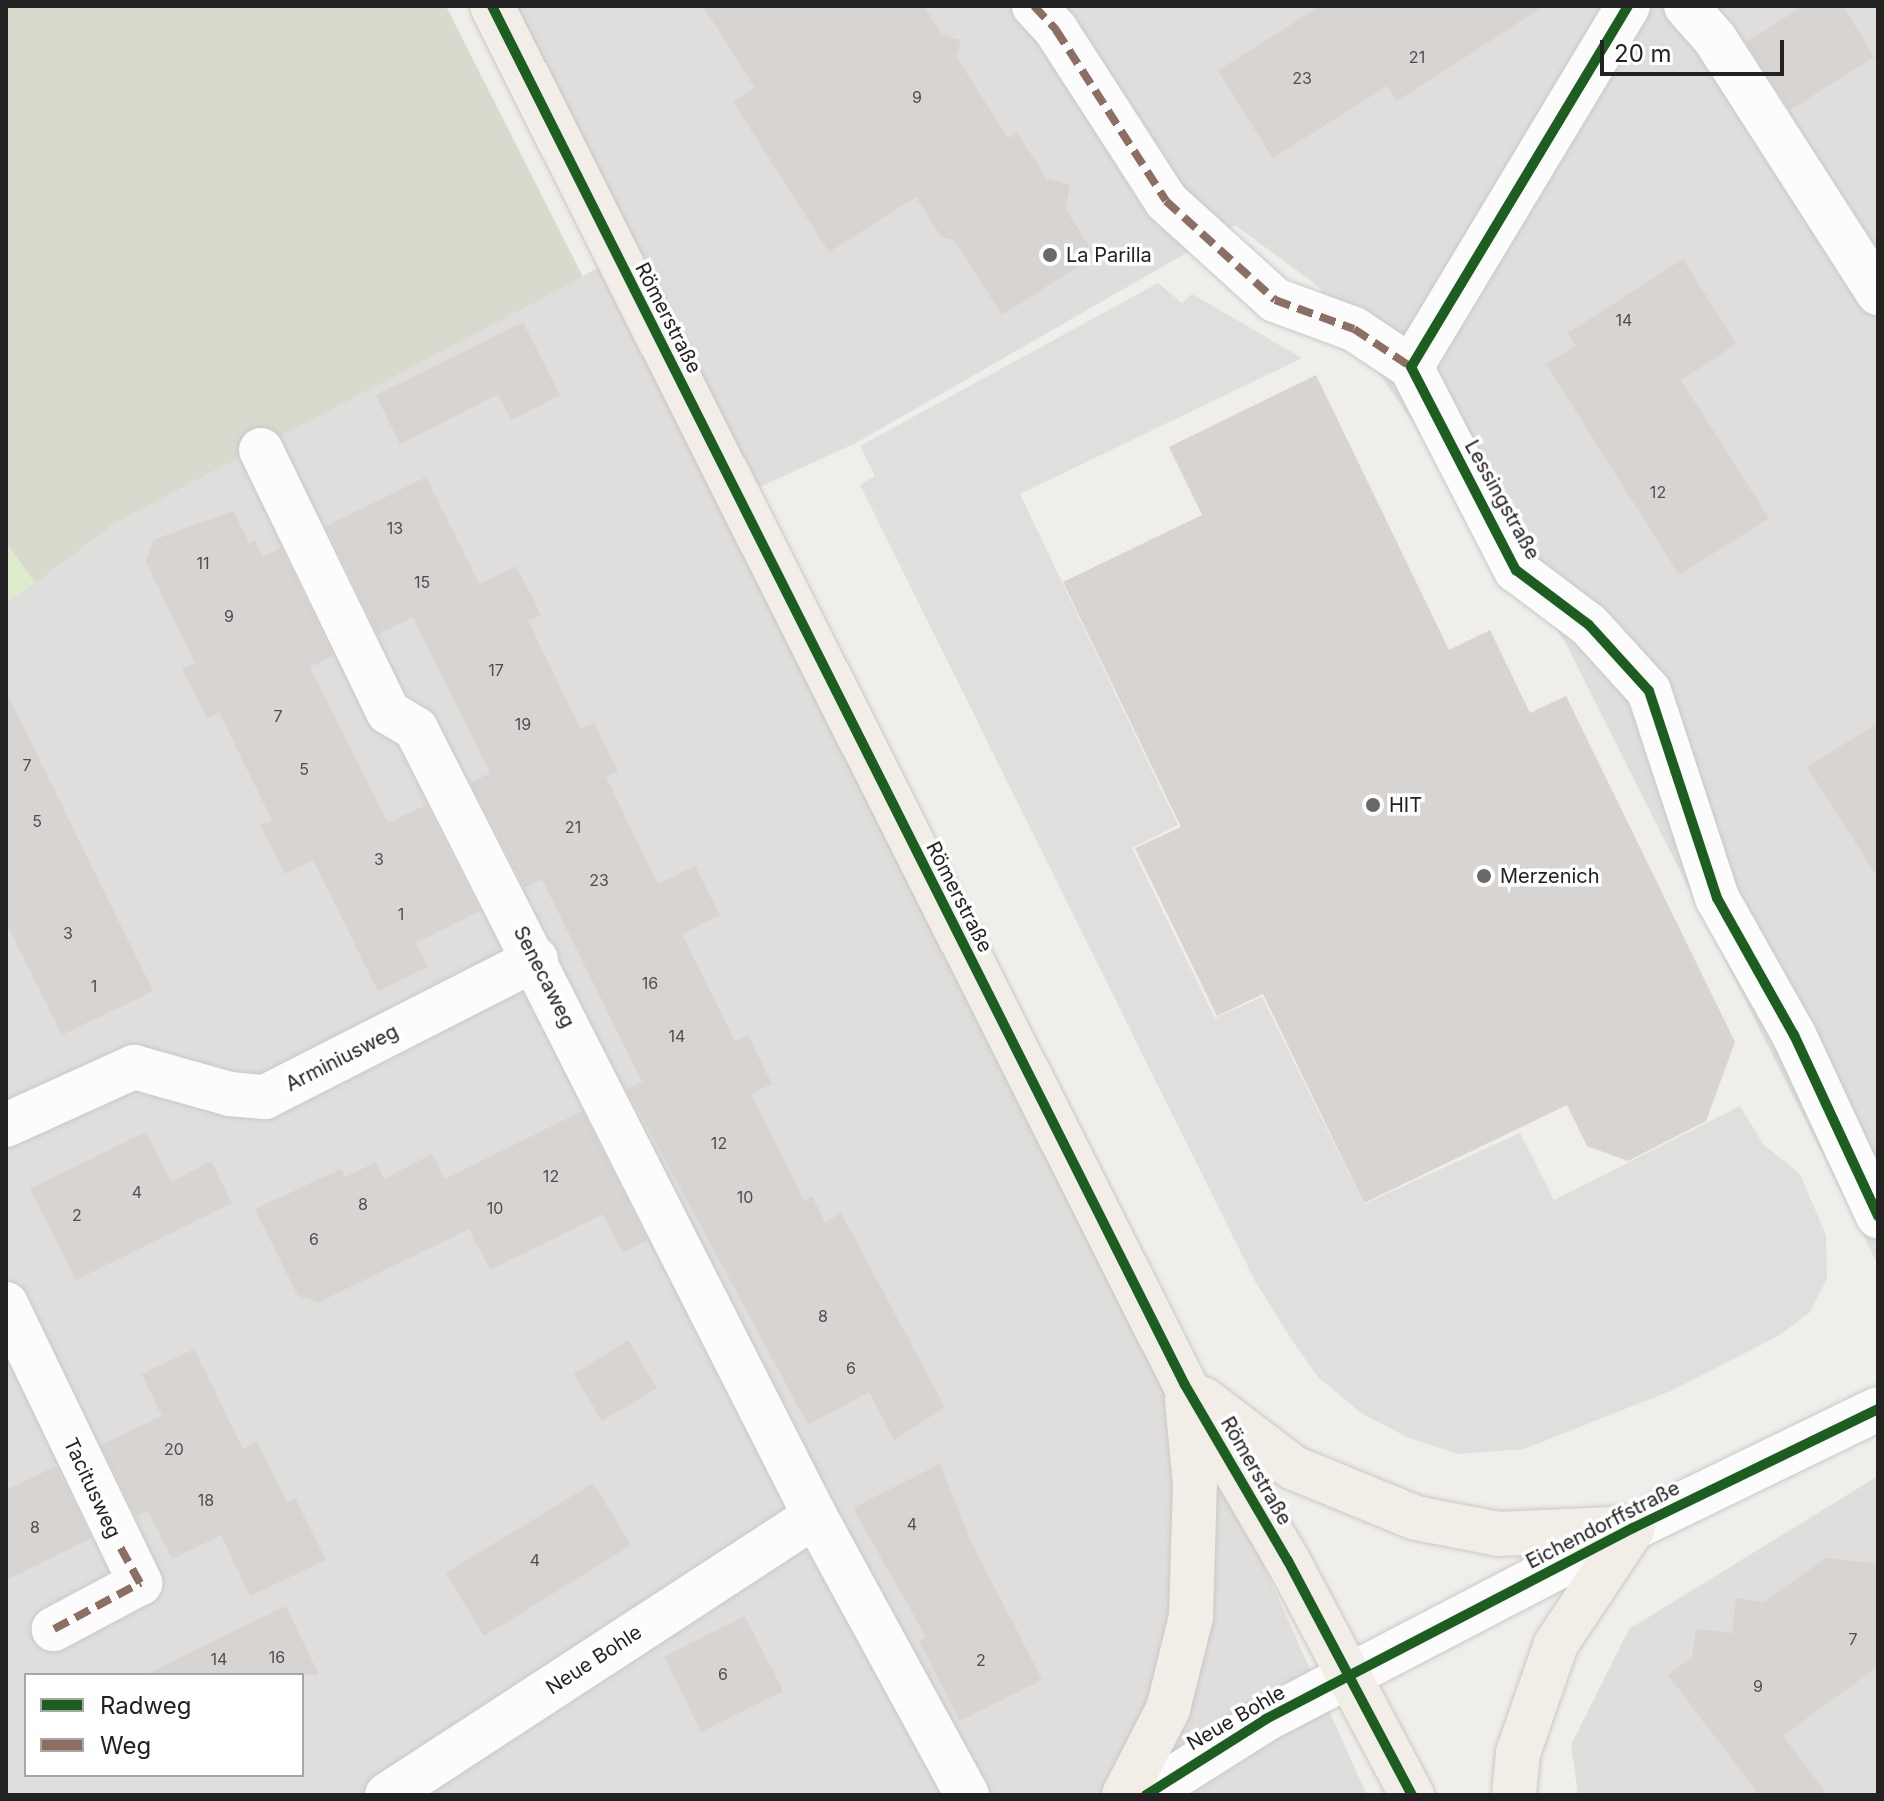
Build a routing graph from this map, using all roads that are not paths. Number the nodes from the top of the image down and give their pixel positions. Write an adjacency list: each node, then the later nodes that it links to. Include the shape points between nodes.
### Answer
1 (492, 6): 12 (main road, Römerstraße)
2 (1034, 6): 6 (street, Lessingstraße, via 1056,30 1166,201 1275,300 1354,329)
3 (1628, 6): 6 (street)
4 (1686, 6): 5 (street, via 1715,39)
5 (1878, 293)
6 (1411, 367): 10 (street, Lessingstraße, via 1516,570 1589,625 1649,691 1717,898 1794,1035)
7 (261, 450): 8 (street, Senecaweg, via 388,712 416,729)
8 (536, 959): 9 (street, Arminiusweg, via 265,1097 230,1094 134,1067); 14 (street, Senecaweg)
9 (6, 1125)
10 (1878, 1216)
11 (6, 1304): 16 (street, Tacitusweg, via 140,1583)
12 (1185, 1385): 15 (main road, via 1294,1468 1416,1518 1499,1534); 17 (main road, Römerstraße, via 1288,1561); 20 (main road, via 1195,1485 1191,1617 1168,1709)
13 (1878, 1409): 15 (street, Eichendorffstraße)
14 (815, 1516): 18 (street, Neue Bohle); 19 (street)
15 (1633, 1528): 17 (street, Eichendorffstraße); 23 (main road, via 1556,1644 1518,1753)
16 (54, 1629)
17 (1348, 1678): 21 (street, Neue Bohle, via 1231,1738); 22 (main road, Römerstraße)
18 (387, 1795)
19 (967, 1795)
20 (1124, 1795)
21 (1146, 1795)
22 (1412, 1795)
23 (1514, 1795)

